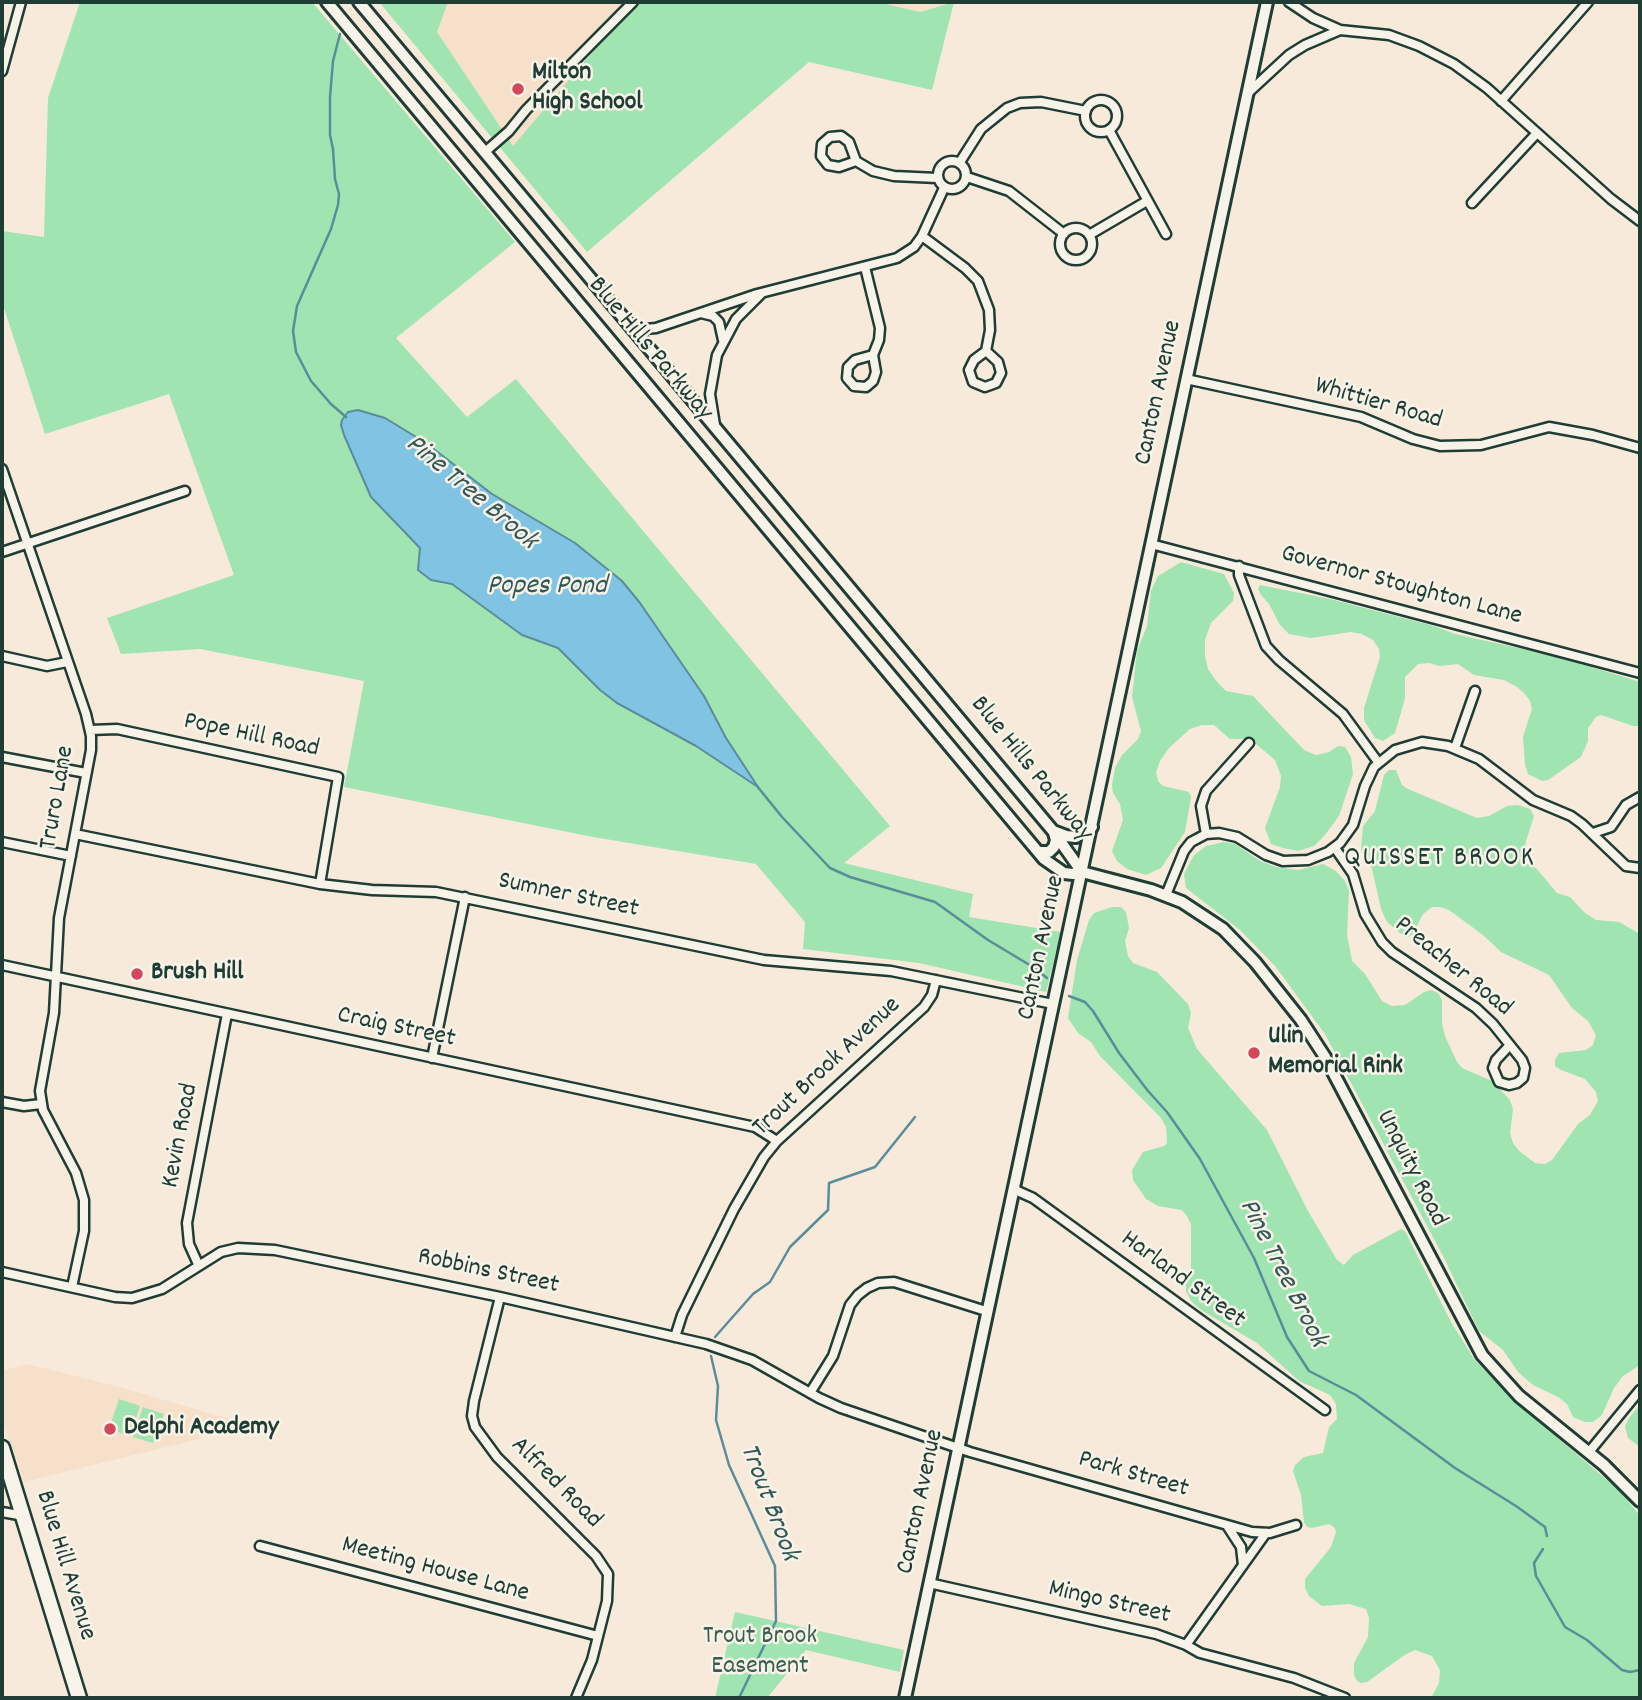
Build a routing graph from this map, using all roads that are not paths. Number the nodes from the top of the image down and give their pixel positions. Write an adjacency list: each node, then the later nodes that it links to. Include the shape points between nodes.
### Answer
1 (21, 2): 9 (street)
2 (327, 2): 41 (main road, Blue Hills Parkway)
3 (359, 2): 15 (main road, Blue Hills Parkway)
4 (633, 2): 15 (street)
5 (1267, 2): 10 (main road, Canton Avenue)
6 (1289, 2): 8 (street)
7 (1588, 2): 11 (street)
8 (1340, 30): 10 (street, via 1289,55); 11 (street, via 1379,33 1419,46 1462,69)
9 (2, 71)
10 (1249, 92): 35 (main road, Canton Avenue)
11 (1501, 101): 14 (street)
12 (1086, 111): 13 (street, via 1091,128); 13 (street, via 1098,100 1113,104 1118,117); 17 (street, via 1041,102 1013,105 986,123)
13 (1109, 130): 21 (street)
14 (1537, 133): 22 (street); 23 (street)
15 (485, 152): 31 (main road, Blue Hills Parkway)
16 (856, 161): 16 (street, via 839,167 828,165 821,156 822,144 832,136 843,137); 19 (street, via 883,175)
17 (960, 163): 18 (street); 19 (street, via 943,165)
18 (967, 177): 20 (street, via 959,187); 24 (street, via 1009,191)
19 (937, 178): 20 (street)
20 (944, 188): 27 (street)
21 (1147, 201): 25 (street); 26 (street)
22 (1472, 203)
23 (1640, 221)
24 (1064, 234): 26 (street, via 1078,228); 26 (street, via 1062,251 1076,259 1090,252)
25 (1166, 234)
26 (1089, 235)
27 (922, 236): 28 (street, via 903,255); 33 (street, via 978,281 990,316)
28 (865, 267): 29 (street); 34 (street, via 880,328)
29 (767, 291): 30 (street); 32 (street, via 742,312)
30 (699, 313): 31 (street, via 656,328); 32 (street, via 716,319)
31 (632, 327): 36 (main road, Blue Hills Parkway)
32 (723, 340): 36 (street, via 710,387)
33 (986, 351): 33 (street, via 998,362 1001,373 995,384 982,387 973,382 969,370)
34 (873, 355): 34 (street, via 873,381 866,387 854,386 847,378 848,367)
35 (1186, 379): 37 (street, Whittier Road, via 1361,417 1440,446 1480,445 1549,427); 43 (main road, Canton Avenue)
36 (715, 426): 39 (main road, Blue Hills Parkway)
37 (1640, 448)
38 (2, 468): 42 (street, Truro Lane)
39 (769, 490): 41 (main road); 58 (main road, Blue Hills Parkway)
40 (185, 491): 42 (street)
41 (751, 506): 64 (main road, Blue Hills Parkway)
42 (27, 543): 44 (street); 47 (street, Truro Lane)
43 (1151, 544): 45 (street, Governor Stoughton Lane); 57 (main road, Canton Avenue)
44 (2, 551)
45 (1239, 566): 48 (street, Governor Stoughton Lane); 54 (street, via 1266,646 1343,714)
46 (2, 656): 47 (street, via 47,666)
47 (67, 662): 50 (street, Truro Lane)
48 (1640, 673)
49 (1475, 691): 52 (street)
50 (90, 730): 55 (street, Truro Lane); 68 (street, Pope Hill Road, via 117,729 338,777)
51 (1249, 743): 61 (street, via 1206,791 1201,806)
52 (1454, 748): 54 (street, via 1415,743); 59 (street, via 1486,763 1533,800 1571,816)
53 (2, 757): 55 (street)
54 (1378, 762): 63 (street, via 1367,779 1353,825)
55 (86, 774): 60 (street, Truro Lane)
56 (1640, 797): 59 (street, via 1626,805 1611,827)
57 (1092, 827): 58 (main road, via 1076,837); 67 (main road, Canton Avenue)
58 (1053, 831): 64 (main road, via 1054,847); 67 (main road, Blue Hills Parkway)
59 (1593, 833): 66 (street, via 1622,863)
60 (75, 834): 65 (street, Truro Lane); 68 (street, Sumner Street)
61 (1206, 834): 63 (street, via 1237,837 1289,862 1308,860); 69 (street, via 1184,851)
62 (2, 842): 65 (street)
63 (1335, 848): 76 (street, Preacher Road, via 1353,874 1365,914 1382,942 1476,1008)
64 (1038, 852): 67 (main road, Blue Hills Parkway, via 1064,873)
65 (71, 856): 72 (street, Truro Lane, via 57,930)
66 (1640, 868)
67 (1082, 872): 69 (main road, Unquity Road); 74 (main road, Canton Avenue)
68 (320, 884): 70 (street, Sumner Street)
69 (1166, 895): 93 (main road, Unquity Road, via 1223,929 1287,1002 1334,1073 1479,1350 1519,1396)
70 (465, 897): 73 (street, Sumner Street, via 764,960); 77 (street)
71 (2, 965): 72 (street, Craig Street)
72 (56, 976): 75 (street, Craig Street); 79 (street, Truro Lane)
73 (936, 980): 74 (street, Sumner Street); 80 (street, Trout Brook Avenue, via 924,1007)
74 (1054, 1004): 81 (main road, Canton Avenue)
75 (227, 1014): 77 (street, Craig Street); 82 (street, Kevin Road, via 187,1223 189,1244)
76 (1510, 1045): 76 (street, via 1525,1070 1519,1082 1507,1085 1497,1079 1493,1068)
77 (432, 1058): 80 (street, Craig Street, via 755,1127)
78 (2, 1102): 79 (street, via 24,1107)
79 (41, 1104): 84 (street, via 83,1191 84,1230)
80 (777, 1141): 87 (street, Trout Brook Avenue, via 734,1209)
81 (1013, 1189): 86 (main road, Canton Avenue); 90 (street, Harland Street, via 1028,1195)
82 (198, 1264): 84 (street, Robbins Street, via 162,1289 132,1298); 85 (street, Robbins Street, via 229,1250 257,1248)
83 (2, 1272): 84 (street, Robbins Street)
84 (72, 1287)
85 (500, 1297): 87 (street, Robbins Street); 103 (street, Alfred Road, via 473,1421 497,1457 606,1569 609,1593)
86 (986, 1311): 89 (street, via 898,1283 872,1285 850,1305 833,1356); 92 (main road, Canton Avenue)
87 (675, 1337): 89 (street, Robbins Street, via 740,1355)
88 (1640, 1390): 93 (street)
89 (810, 1393): 92 (street, Robbins Street, via 871,1420)
90 (1325, 1410)
91 (2, 1448): 96 (highway, Blue Hill Avenue)
92 (959, 1448): 97 (street, Park Street); 102 (main road, Canton Avenue)
93 (1589, 1452): 94 (main road, Unquity Road)
94 (1640, 1501)
95 (2, 1512): 96 (street)
96 (24, 1516): 106 (highway, Blue Hill Avenue)
97 (1226, 1525): 99 (street, Park Street); 101 (street, via 1239,1541)
98 (1296, 1525): 99 (street, Park Street)
99 (1266, 1533): 101 (street, Mingo Street)
100 (260, 1546): 103 (street, Meeting House Lane)
101 (1243, 1565): 104 (street, Mingo Street)
102 (929, 1583): 104 (street, Mingo Street, via 1150,1632); 108 (main road, Canton Avenue)
103 (598, 1636): 107 (street, Alfred Road)
104 (1186, 1645): 105 (street, via 1200,1653 1285,1675)
105 (1333, 1696): 109 (street)
106 (79, 1698)
107 (576, 1698)
108 (905, 1698)
109 (1345, 1698)

